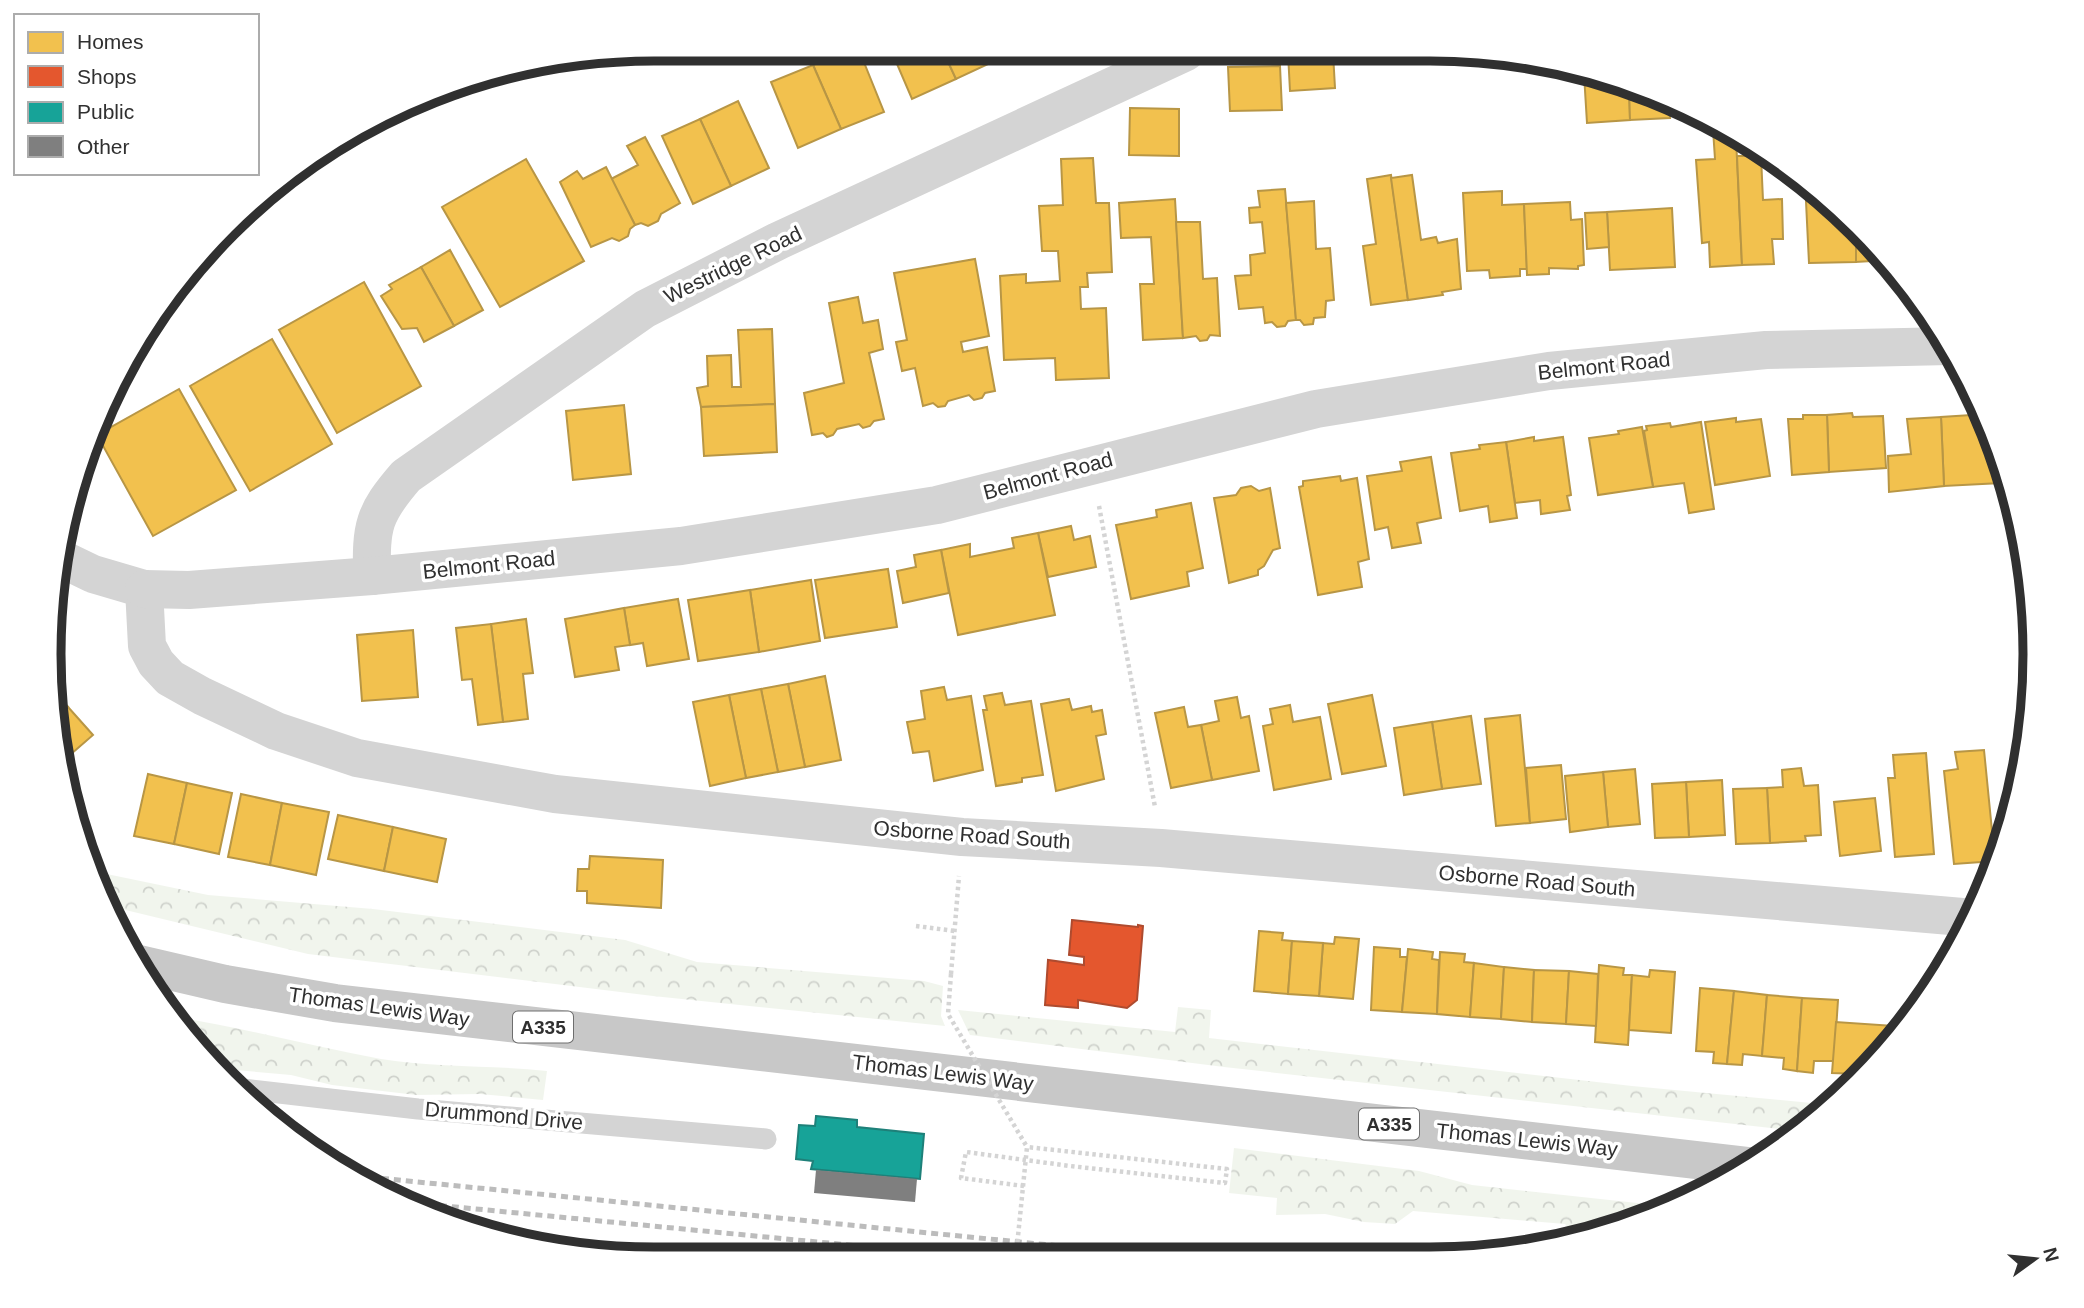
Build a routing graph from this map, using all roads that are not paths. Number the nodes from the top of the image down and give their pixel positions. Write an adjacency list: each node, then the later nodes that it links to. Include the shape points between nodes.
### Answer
1 (1167, 61): 4 (street, Westridge Road, via 778,241 645,309 406,476 375,520)
2 (1936, 346): 4 (street, Belmont Road, via 1766,350 1549,371 1316,409 937,505 708,542)
3 (69, 562): 5 (street)
4 (372, 576): 5 (street, Belmont Road, via 189,590)
5 (144, 589): 6 (street, Osborne Road South, via 148,646 156,663 170,678 202,696 276,731 357,758 555,794 962,837 1161,848)
6 (1961, 917)
7 (151, 967): 10 (main road, Thomas Lewis Way / A335, via 335,1003)
8 (253, 1090): 9 (lane, Drummond Drive)
9 (766, 1139)
10 (1731, 1164)

